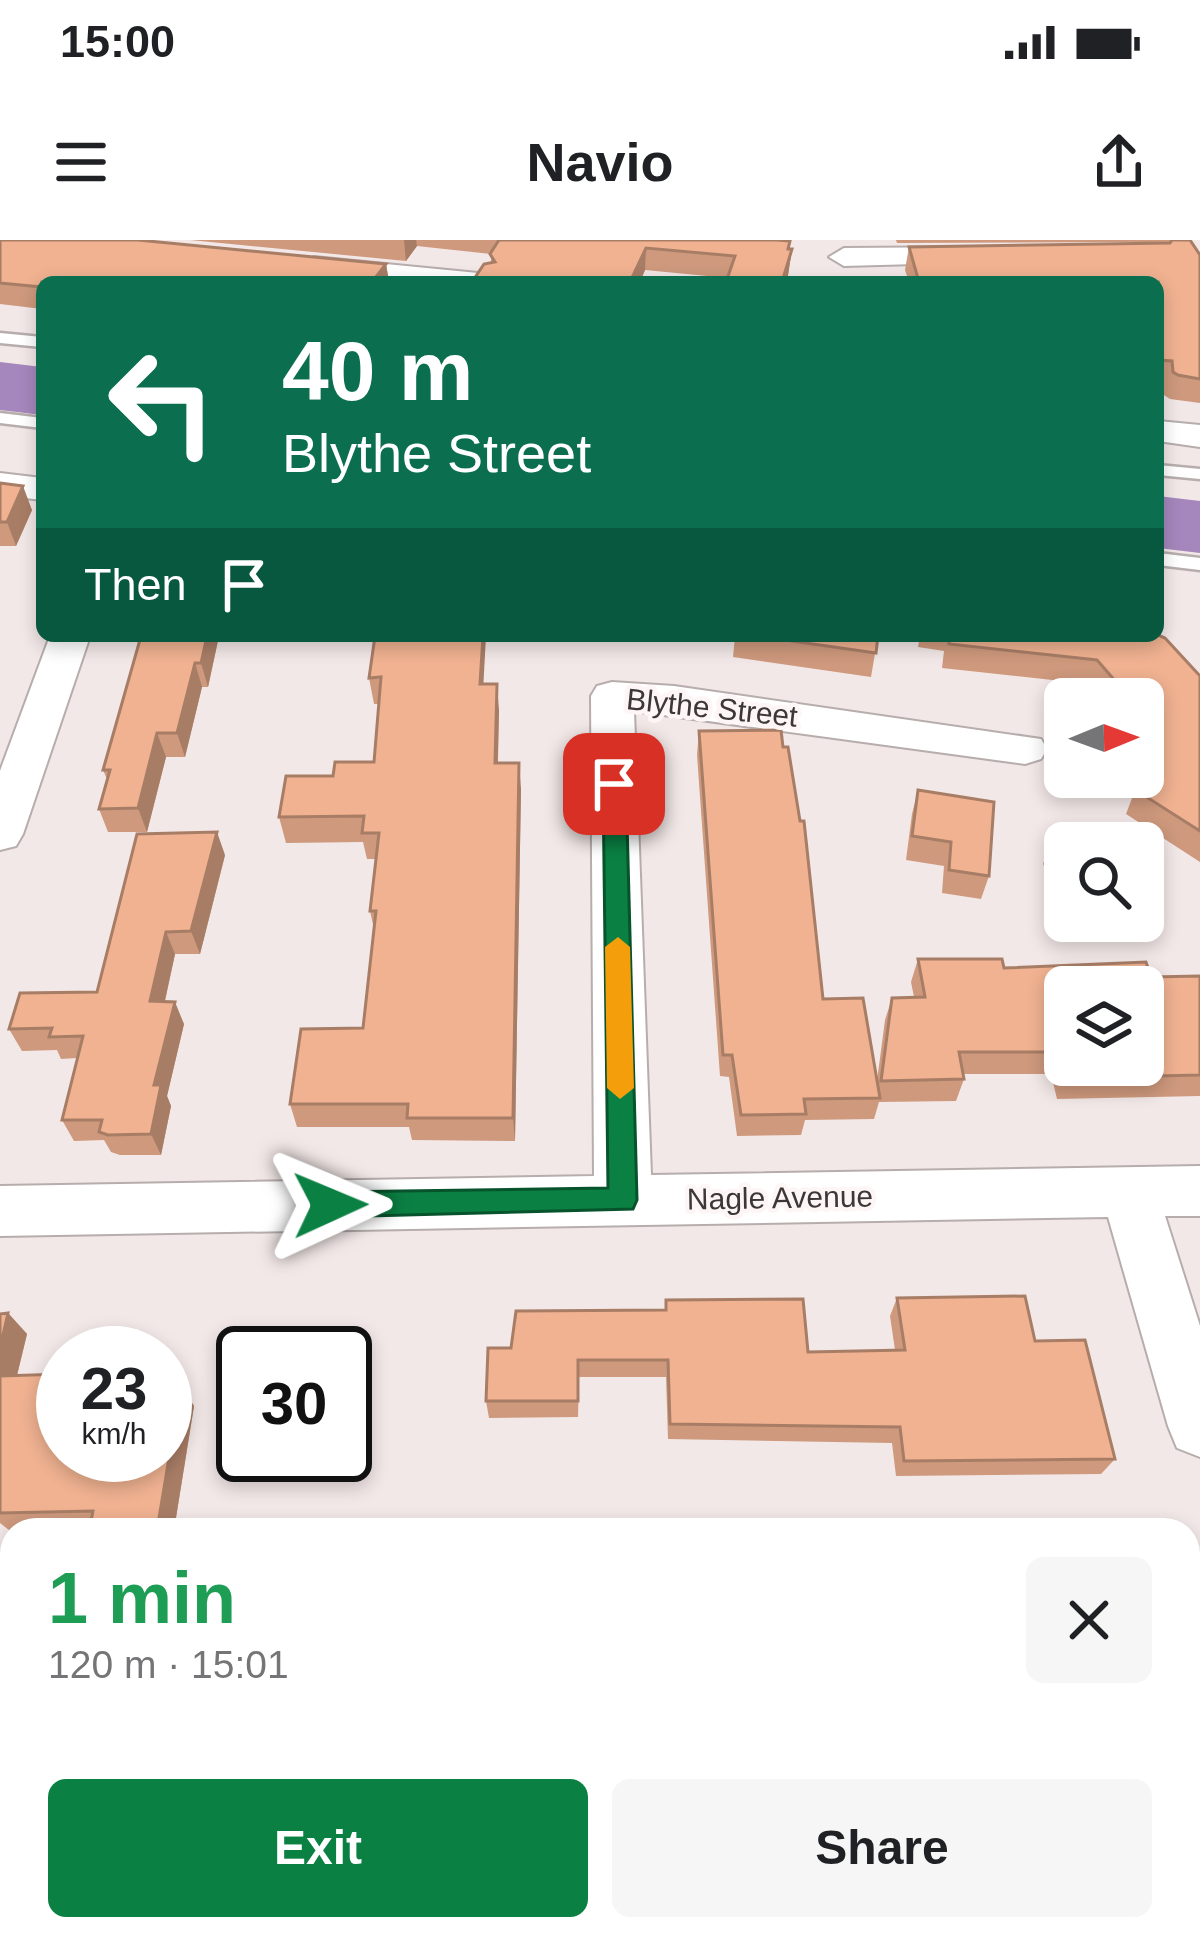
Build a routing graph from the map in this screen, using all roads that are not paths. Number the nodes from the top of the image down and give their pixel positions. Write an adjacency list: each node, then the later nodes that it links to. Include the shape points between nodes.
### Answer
1 (1010, 256): 2 (street)
2 (844, 260)
3 (290, 263): 4 (street)
4 (419, 276)
5 (0, 338): 6 (lane)
6 (36, 341)
7 (0, 418): 8 (lane)
8 (36, 422)
9 (1164, 432): 10 (street)
10 (1200, 436)
11 (1164, 471): 12 (lane)
12 (1200, 474)
13 (0, 484): 14 (street)
14 (36, 488)
15 (1164, 560): 16 (lane)
16 (1200, 564)
17 (68, 642): 19 (street)
18 (1024, 749): 22 (street, Blythe Street, via 612,696)
19 (0, 834)
20 (1200, 1191): 21 (street, Nagle Avenue)
21 (1129, 1192): 22 (street, Nagle Avenue); 24 (street)
22 (623, 1200): 23 (street, Nagle Avenue)
23 (0, 1210)
24 (1200, 1426)

